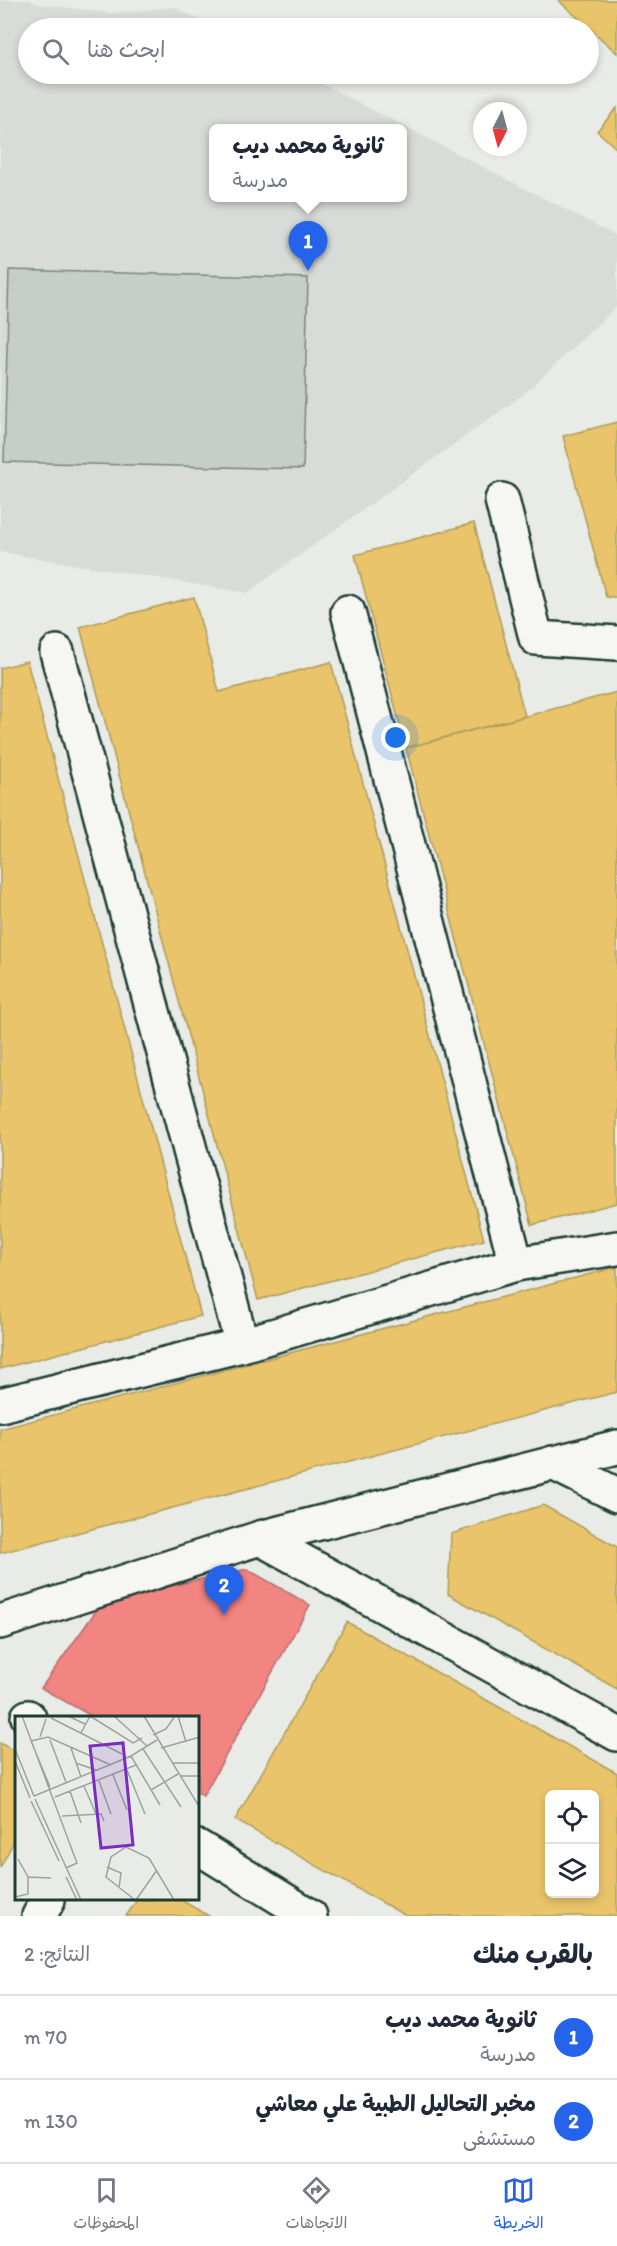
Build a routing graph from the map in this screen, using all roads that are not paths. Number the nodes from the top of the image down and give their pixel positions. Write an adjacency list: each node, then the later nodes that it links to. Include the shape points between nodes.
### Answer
1 (502, 500): 3 (street, via 536,638)
2 (348, 612): 6 (street)
3 (617, 644)
4 (57, 651): 7 (street)
5 (617, 1248): 6 (street)
6 (516, 1264): 7 (street)
7 (242, 1345): 8 (street)
8 (0, 1404)
9 (617, 1447): 10 (street)
10 (553, 1463): 11 (street); 12 (street)
11 (617, 1495)
12 (260, 1538): 13 (street); 14 (street)
13 (0, 1622)
14 (617, 1734)
15 (200, 1848): 18 (street)
16 (47, 1901): 17 (street)
17 (39, 1916)
18 (310, 1916)

